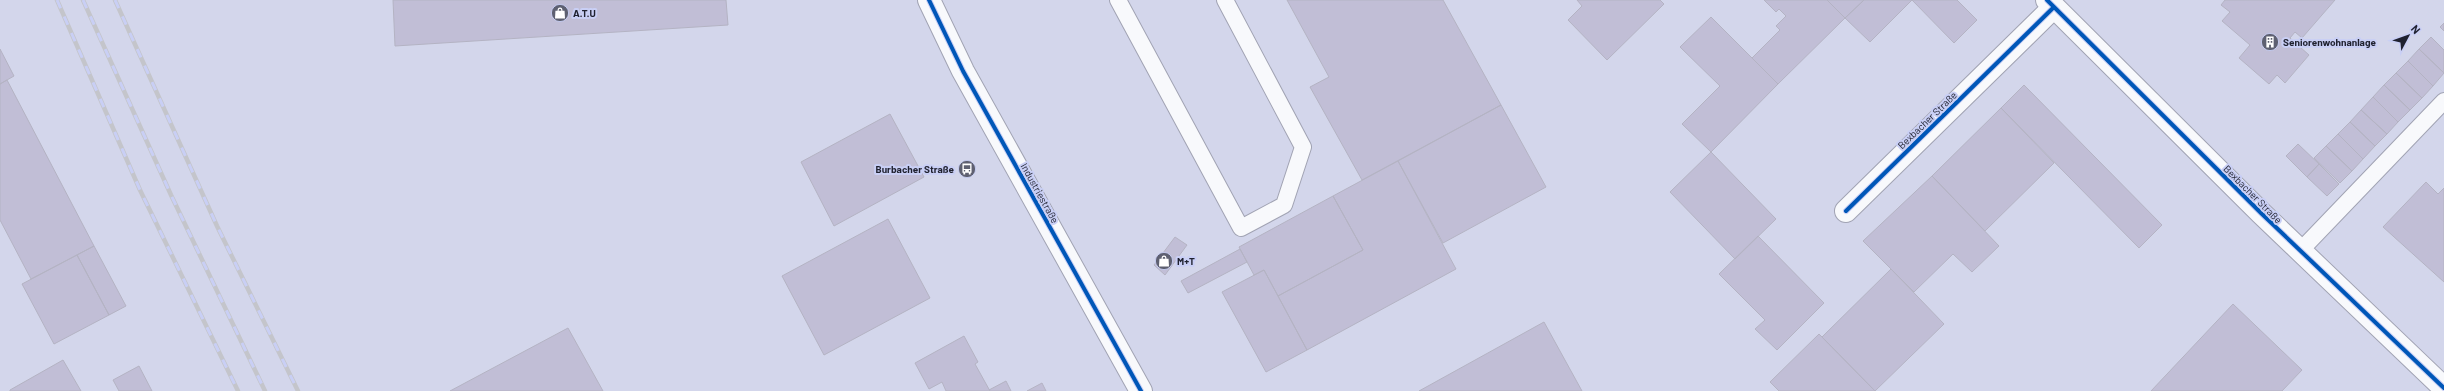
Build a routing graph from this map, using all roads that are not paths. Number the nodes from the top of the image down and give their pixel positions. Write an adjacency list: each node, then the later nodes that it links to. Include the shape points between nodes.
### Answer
1 (929, 0): 9 (street, Industriestraße, via 963,71)
2 (1118, 0): 3 (lane, via 1241,228 1284,205 1303,147)
3 (1225, 0)
4 (2051, 4): 6 (street, Bexbacher Straße); 7 (street, Bexbacher Straße)
5 (2444, 101): 7 (lane)
6 (1846, 211)
7 (2300, 251): 8 (street, Bexbacher Straße)
8 (2444, 388)
9 (1141, 391)

